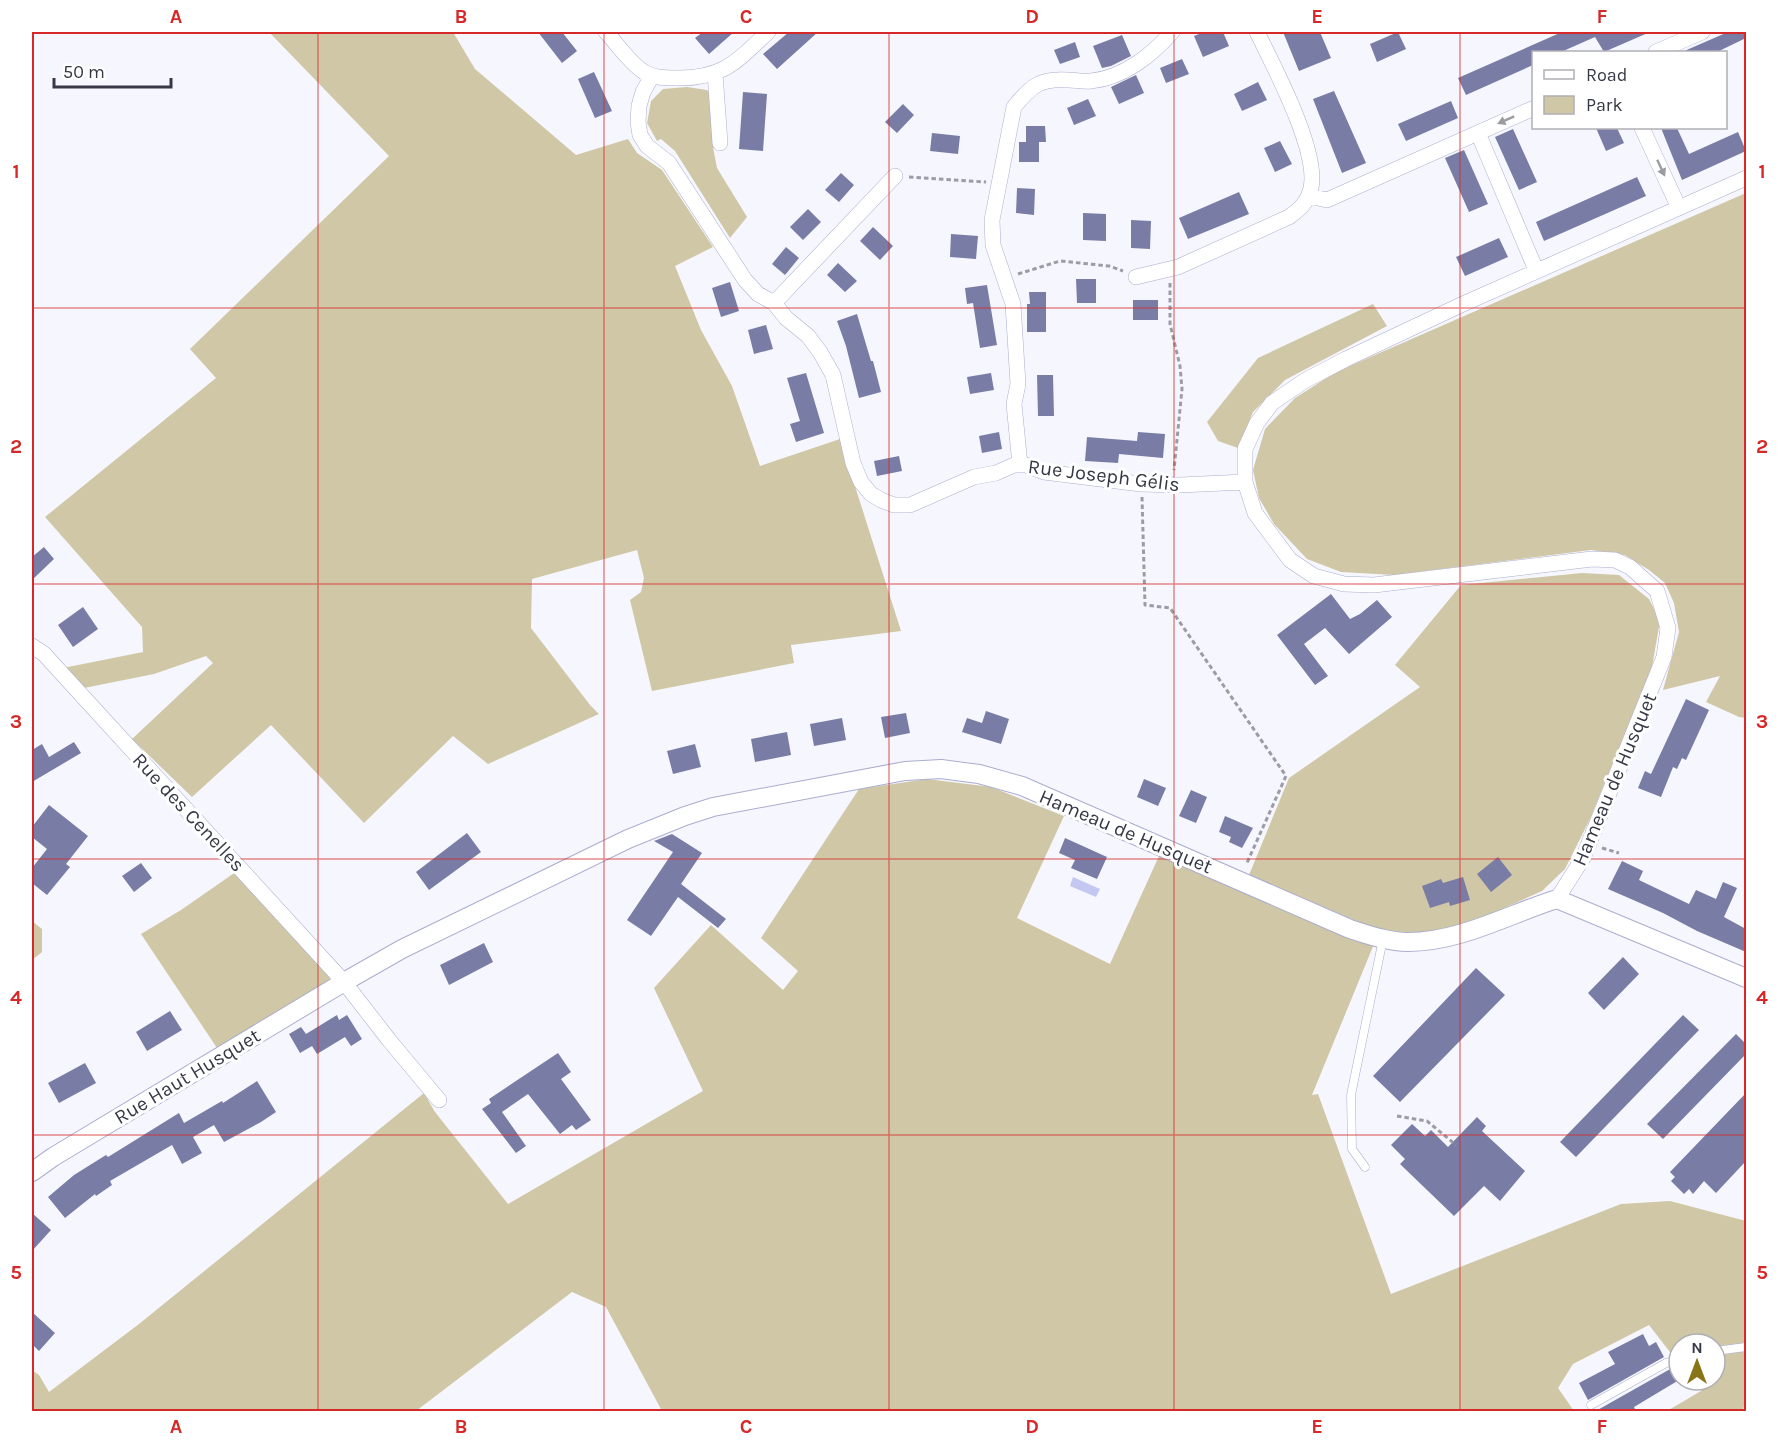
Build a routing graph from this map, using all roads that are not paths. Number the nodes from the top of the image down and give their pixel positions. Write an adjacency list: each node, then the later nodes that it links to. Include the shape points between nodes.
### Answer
1 (606, 32): 8 (street, via 633,63)
2 (768, 32): 7 (street, via 742,57)
3 (1172, 32): 20 (street, via 1130,68 1090,81 1044,81 1014,107 992,220 993,245 1013,304 1018,384 1014,404)
4 (1257, 32): 15 (street, via 1293,106 1312,173)
5 (1702, 32): 6 (street)
6 (1658, 51)
7 (715, 73): 8 (street, via 691,78); 12 (street)
8 (652, 76): 19 (street, Rue Joseph Gélis, via 639,106 640,135 647,146 669,163 745,280)
9 (1532, 108): 11 (street, one-way to 11)
10 (1642, 129): 16 (street, one-way to 16)
11 (1478, 132): 15 (street, via 1327,200); 17 (street)
12 (720, 143)
13 (895, 176): 19 (street)
14 (1744, 179): 16 (street, Hameau de Husquet)
15 (1309, 196): 18 (street, via 1303,207 1289,217 1178,267)
16 (1679, 208): 17 (street, Hameau de Husquet)
17 (1536, 270): 21 (street, Hameau de Husquet, via 1346,359 1272,403 1245,449)
18 (1136, 276)
19 (774, 303): 20 (street, Rue Joseph Gélis, via 808,336 833,375 853,463 871,494 894,505 910,505 975,477)
20 (1020, 465): 21 (street, Rue Joseph Gélis, via 1044,472 1141,484)
21 (1245, 482): 23 (street, Hameau de Husquet, via 1255,513 1290,560 1314,576 1344,584 1374,585 1592,559 1615,560 1630,567 1657,591 1668,628 1664,657 1583,858)
22 (32, 646): 26 (street, Rue des Cenelles, via 44,654)
23 (1557, 899): 24 (street, Hameau de Husquet, via 1450,937 1406,942); 25 (street)
24 (1383, 939): 26 (street, Hameau de Husquet, via 1350,929 1022,786 980,774 941,769 863,778 685,816 628,839); 28 (lane, via 1351,1095 1352,1149)
25 (1746, 978)
26 (344, 982): 27 (street, Rue des Cenelles); 29 (street, Rue Haut Husquet)
27 (439, 1101)
28 (1365, 1167)
29 (32, 1172)
30 (1746, 1347): 31 (lane)
31 (1727, 1349)
32 (1667, 1363): 33 (lane)
33 (1591, 1405)

